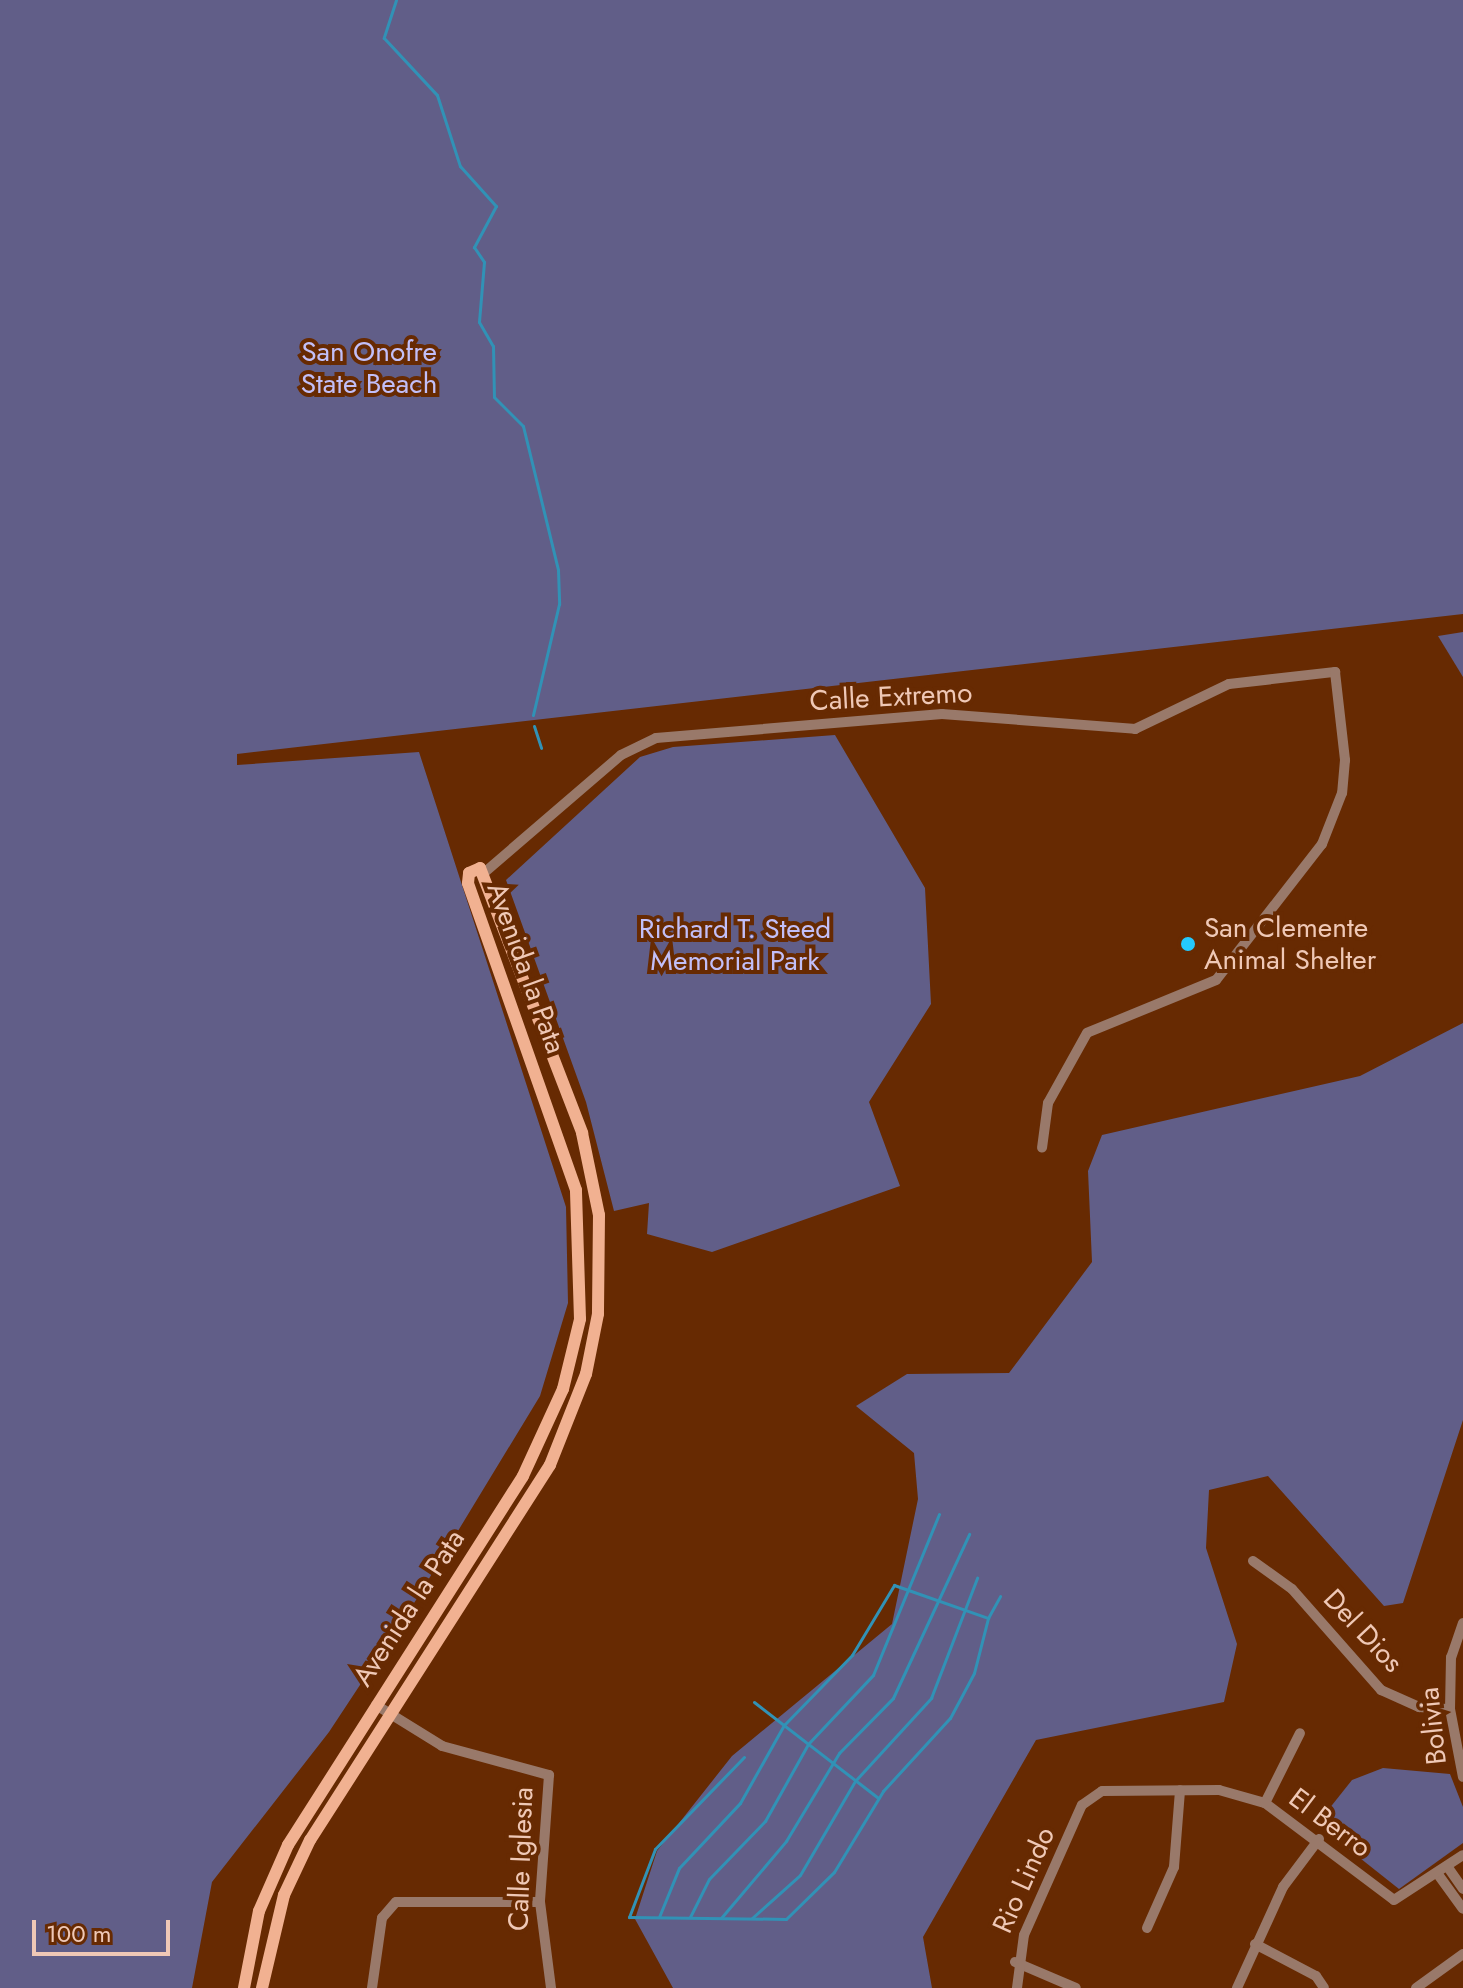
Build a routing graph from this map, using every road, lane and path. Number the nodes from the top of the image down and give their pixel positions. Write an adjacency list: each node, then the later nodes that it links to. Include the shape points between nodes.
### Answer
1 (485, 872): 2 (street, Calle Extremo, via 621,755 656,738 942,714 1135,729 1229,684 1335,672 1345,760 1322,844 1216,980 1087,1033 1048,1103); 5 (main road, Avenida la Pata, via 474,868 468,883 576,1190 580,1319 563,1389 523,1476); 7 (main road, Avenida la Pata, via 582,1133 599,1215 598,1314 586,1374 550,1465)
2 (1042, 1148)
3 (1253, 1561): 6 (street, Del Dios, via 1292,1589 1381,1690 1419,1707)
4 (1463, 1623): 6 (street, Bolivia, via 1451,1657)
5 (376, 1705): 7 (street, Calle Iglesia); 23 (main road, Avenida la Pata, via 288,1845 259,1911)
6 (1450, 1709): 9 (street, Bolivia)
7 (391, 1716): 17 (street, Calle Iglesia, via 442,1746 549,1775); 24 (main road, Avenida la Pata, via 310,1840 284,1895)
8 (1300, 1733): 12 (street)
9 (1463, 1777)
10 (1180, 1790): 11 (street, El Berro); 12 (street, El Berro, via 1219,1790); 19 (street, via 1174,1867)
11 (1090, 1795): 22 (street, Rio Lindo)
12 (1265, 1803): 13 (street, El Berro)
13 (1319, 1839): 15 (street, El Berro, via 1394,1900); 20 (street)
14 (1463, 1855): 15 (street)
15 (1442, 1870): 16 (street); 18 (street)
16 (1463, 1889)
17 (540, 1902): 25 (street, via 396,1902 382,1918); 26 (street, Calle Iglesia)
18 (1463, 1909)
19 (1147, 1928)
20 (1255, 1944): 29 (street); 30 (street, via 1316,1976)
21 (1463, 1954): 31 (street)
22 (1015, 1962): 27 (street, Rio Lindo); 28 (street)
23 (244, 1988)
24 (262, 1988)
25 (372, 1988)
26 (551, 1988)
27 (1017, 1988)
28 (1076, 1988)
29 (1237, 1988)
30 (1324, 1988)
31 (1416, 1988)

